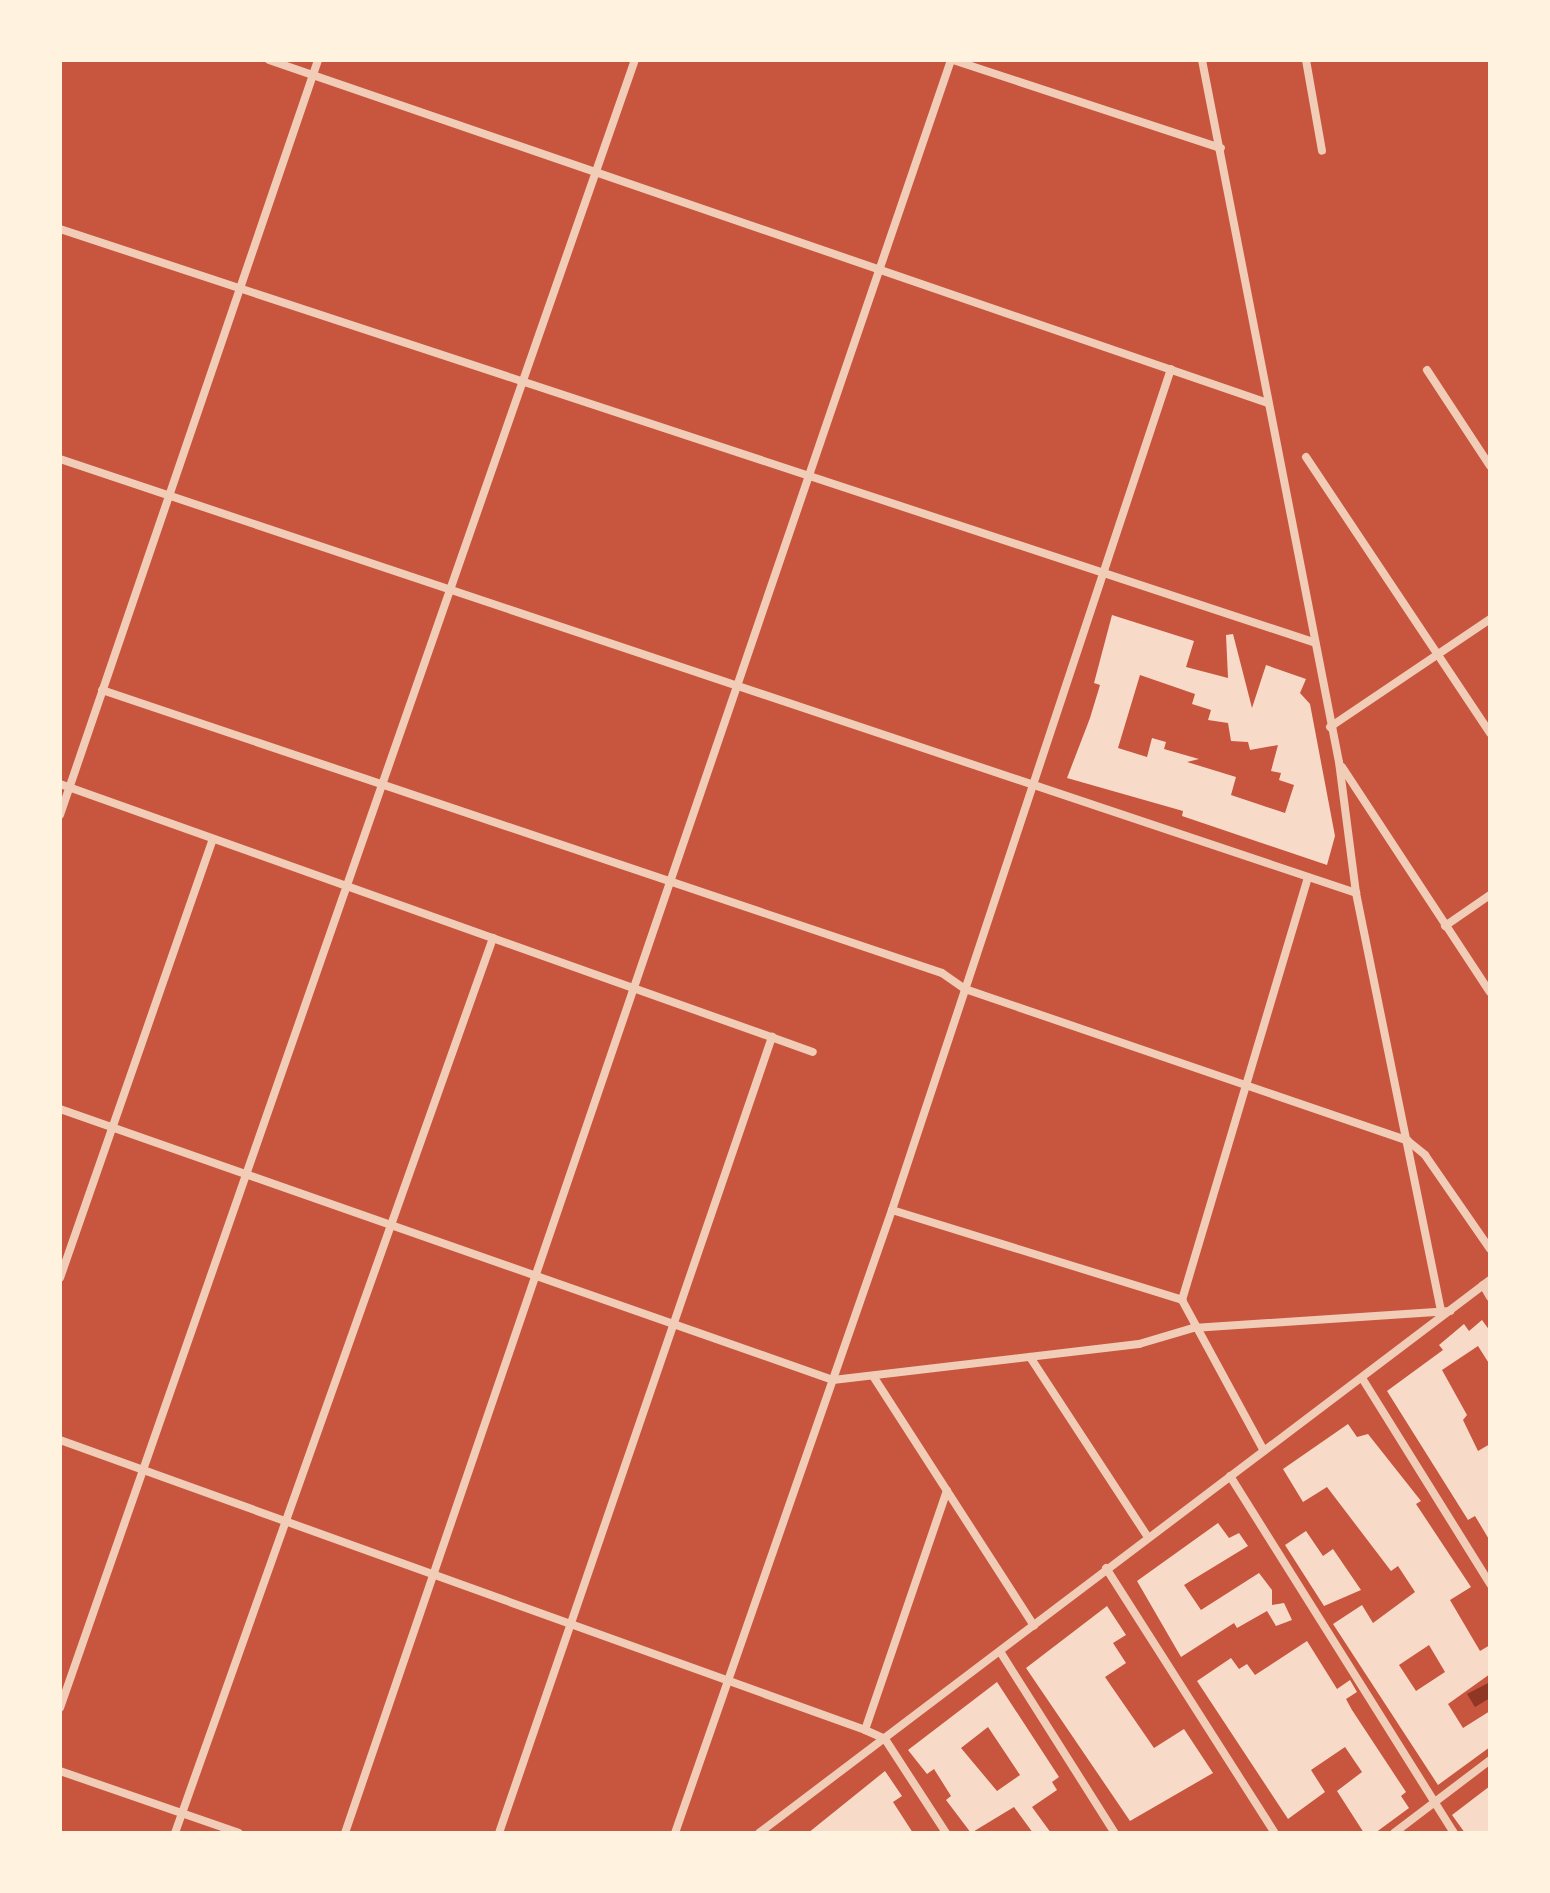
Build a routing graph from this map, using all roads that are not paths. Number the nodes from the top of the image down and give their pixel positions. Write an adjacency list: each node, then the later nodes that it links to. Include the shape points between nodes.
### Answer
1 (269, 60): 7 (street)
2 (318, 60): 7 (street)
3 (635, 60): 10 (street)
4 (952, 60): 8 (street); 12 (street)
5 (1202, 60): 8 (street)
6 (1306, 60): 9 (street)
7 (313, 75): 10 (street); 13 (street)
8 (1221, 148): 17 (street)
9 (1322, 151)
10 (595, 173): 12 (street); 16 (street)
11 (60, 229): 13 (street)
12 (880, 270): 14 (street); 21 (street)
13 (240, 289): 16 (street); 22 (street)
14 (1171, 369): 17 (street); 23 (street)
15 (1427, 370): 20 (street)
16 (522, 382): 21 (street); 24 (street)
17 (1268, 403): 26 (street)
18 (1306, 457): 27 (street)
19 (60, 459): 22 (street)
20 (1490, 466)
21 (811, 477): 23 (street); 28 (street)
22 (169, 496): 24 (street); 29 (street)
23 (1103, 574): 26 (street); 34 (street)
24 (450, 589): 28 (street); 33 (street)
25 (1490, 619): 27 (street)
26 (1313, 642): 30 (street)
27 (1437, 654): 30 (street); 31 (street)
28 (741, 687): 34 (street); 39 (street)
29 (102, 690): 33 (street); 35 (street)
30 (1330, 727): 32 (street)
31 (1490, 733)
32 (1339, 762): 41 (street); 43 (street)
33 (382, 785): 39 (street); 40 (street)
34 (1033, 785): 38 (street); 46 (street)
35 (65, 786): 36 (street); 37 (street)
36 (60, 815)
37 (213, 839): 40 (street); 52 (street)
38 (1308, 877): 41 (street); 50 (street)
39 (672, 882): 45 (street); 46 (street, via 942,973)
40 (347, 886): 44 (street); 54 (street)
41 (1356, 893): 53 (street)
42 (1490, 895): 43 (street)
43 (1445, 926): 47 (street)
44 (493, 938): 45 (street); 56 (street)
45 (635, 989): 48 (street); 58 (street)
46 (965, 989): 50 (street); 55 (street)
47 (1490, 992)
48 (772, 1037): 49 (street); 64 (street)
49 (813, 1052)
50 (1244, 1085): 53 (street); 62 (street)
51 (60, 1109): 52 (street)
52 (113, 1127): 54 (street); 59 (street)
53 (1408, 1141): 57 (street, via 1425,1155); 63 (street)
54 (246, 1173): 56 (street); 72 (street)
55 (892, 1210): 62 (street); 69 (street)
56 (392, 1224): 58 (street); 75 (street)
57 (1490, 1249)
58 (536, 1274): 64 (street); 78 (street)
59 (60, 1278)
60 (1486, 1282): 61 (street); 63 (street)
61 (1490, 1297)
62 (1182, 1300): 65 (street)
63 (1446, 1310): 65 (street); 68 (street)
64 (674, 1322): 69 (street); 80 (street)
65 (1193, 1328): 66 (street, via 1139,1344); 71 (street)
66 (1030, 1357): 67 (street); 76 (street)
67 (873, 1376): 69 (street); 74 (street)
68 (1362, 1378): 71 (street); 79 (street)
69 (833, 1380): 83 (street)
70 (60, 1440): 72 (street)
71 (1264, 1451): 73 (street)
72 (143, 1470): 75 (street); 84 (street)
73 (1230, 1476): 76 (street); 89 (street)
74 (947, 1491): 81 (street); 85 (street)
75 (286, 1521): 78 (street); 90 (street)
76 (1148, 1537): 77 (street)
77 (1106, 1568): 81 (street); 101 (street)
78 (432, 1574): 80 (street); 94 (street)
79 (1490, 1584)
80 (570, 1624): 83 (street); 95 (street)
81 (1034, 1626): 82 (street)
82 (1001, 1653): 86 (street); 100 (street)
83 (728, 1681): 85 (street); 96 (street)
84 (60, 1708)
85 (865, 1730): 86 (street)
86 (885, 1739): 91 (street); 99 (street)
87 (1490, 1760): 89 (street)
88 (60, 1771): 90 (street)
89 (1435, 1802): 102 (street); 103 (street)
90 (182, 1813): 92 (street); 93 (street)
91 (772, 1823): 97 (street); 98 (street)
92 (175, 1833)
93 (239, 1833)
94 (345, 1833)
95 (499, 1833)
96 (675, 1833)
97 (759, 1833)
98 (778, 1833)
99 (946, 1833)
100 (1115, 1833)
101 (1275, 1833)
102 (1394, 1833)
103 (1454, 1833)

